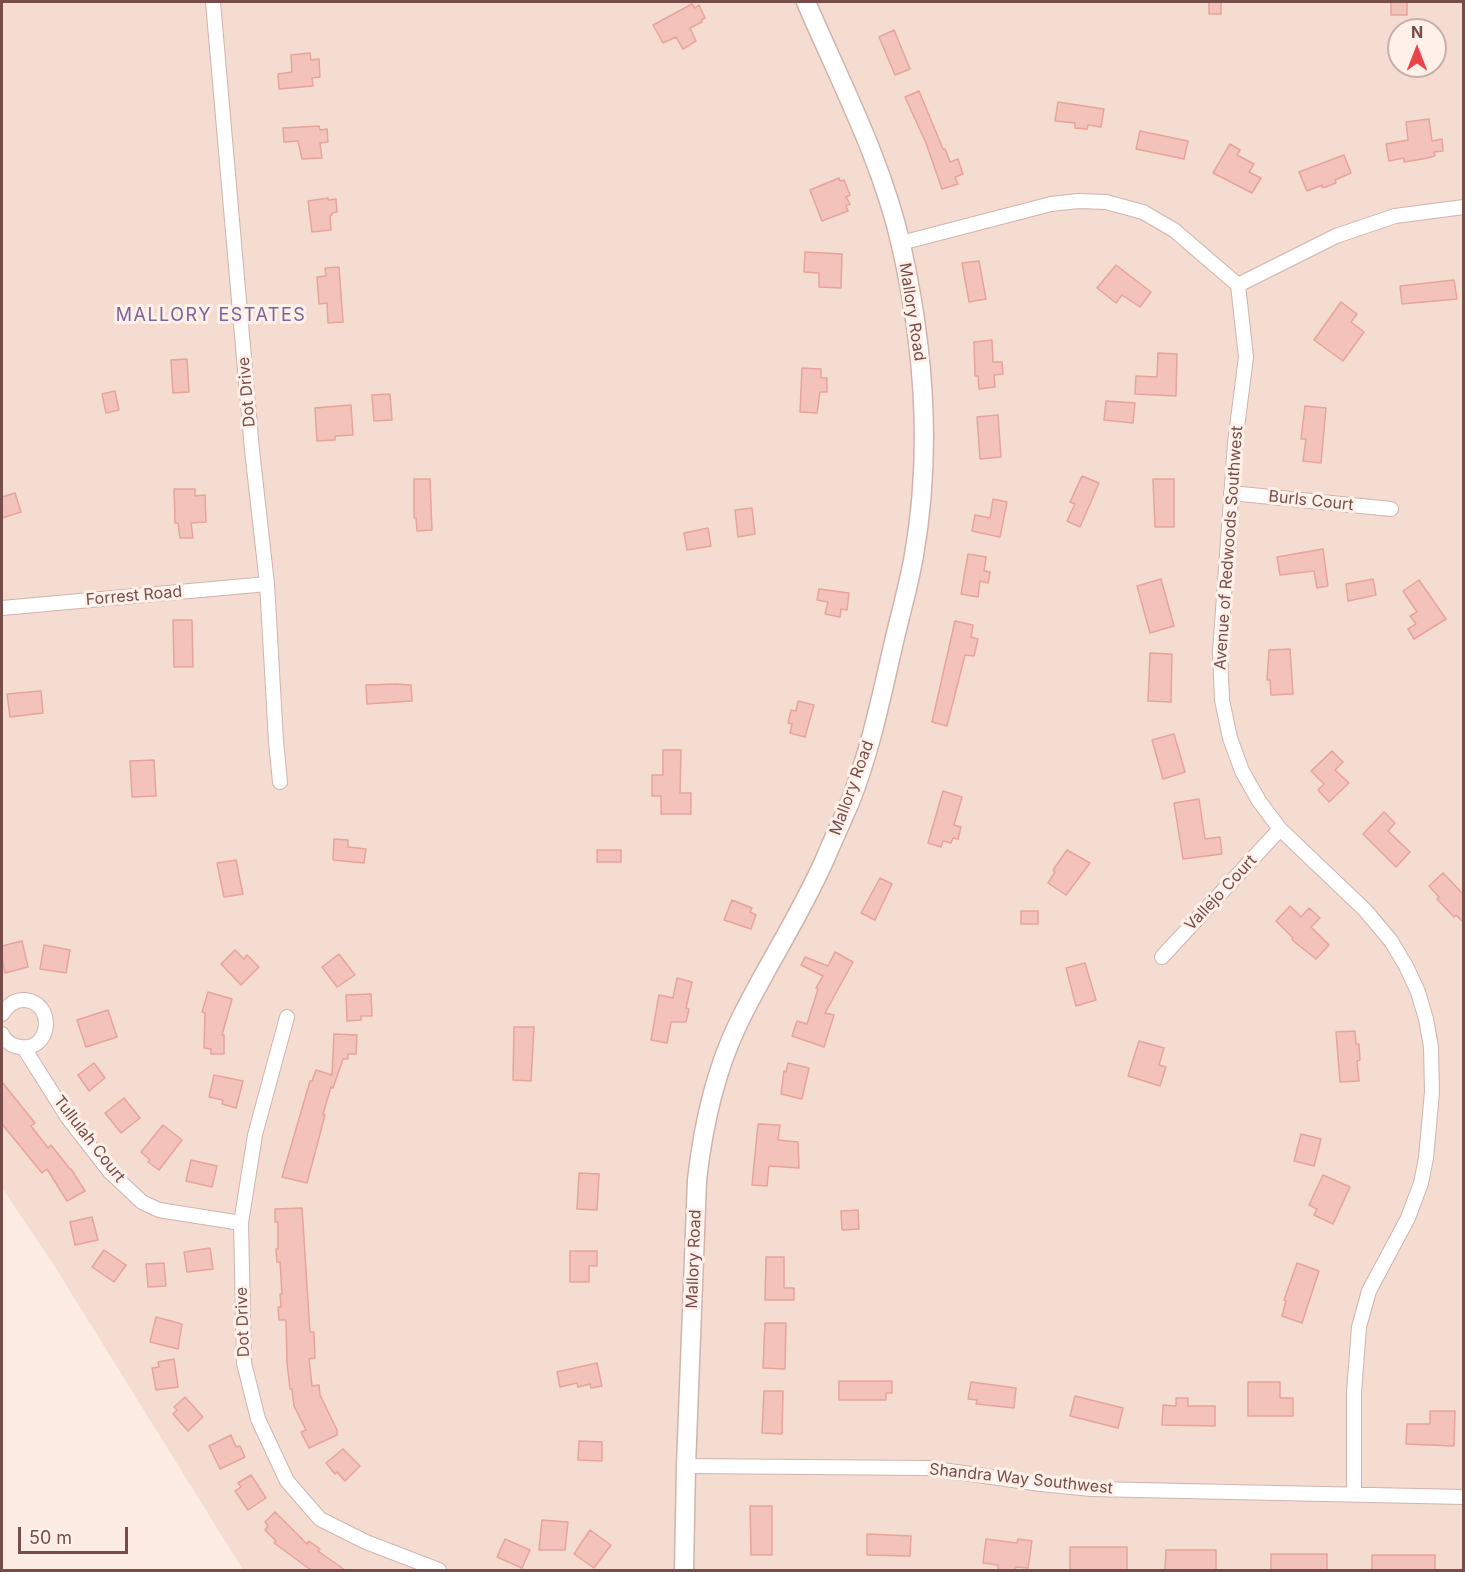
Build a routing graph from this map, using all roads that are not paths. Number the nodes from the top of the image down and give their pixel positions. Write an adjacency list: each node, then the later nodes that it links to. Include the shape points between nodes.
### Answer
1 (213, 2): 8 (street, Dot Drive)
2 (806, 2): 4 (street, Mallory Road, via 869,147)
3 (1464, 207): 5 (street, via 1395,216 1336,236)
4 (901, 243): 5 (street, via 1051,204 1106,202 1143,212 1174,230); 18 (street, Mallory Road, via 916,322 924,399 923,477 914,555 875,722 851,800 816,881 738,1025 710,1104 698,1180)
5 (1238, 285): 6 (street, Avenue of Redwoods Southwest, via 1246,357)
6 (1230, 493): 7 (street, Burls Court); 11 (street, Avenue of Redwoods Southwest, via 1220,652 1222,700 1242,771)
7 (1391, 509)
8 (267, 584): 9 (street, Forrest Road); 10 (street, Dot Drive)
9 (2, 608)
10 (280, 782)
11 (1280, 829): 12 (street, Vallejo Court); 19 (street, Avenue of Redwoods Southwest, via 1365,910 1391,941 1418,992 1431,1047 1432,1092 1421,1184 1408,1218 1369,1292 1359,1327 1354,1392)
12 (1162, 957)
13 (2, 1014): 16 (street, via 11,1003 26,1000 45,1014 44,1036)
14 (286, 1017): 17 (street, Dot Drive, via 255,1135)
15 (2, 1034): 16 (street, Tullulah Court, via 9,1043)
16 (24, 1048): 17 (street, Tullulah Court, via 68,1118 110,1172 142,1202 159,1210)
17 (241, 1223): 21 (street, Dot Drive, via 244,1363 258,1419 286,1481 320,1519 366,1542)
18 (686, 1466): 19 (street, Shandra Way Southwest, via 928,1468 1091,1489); 22 (street, Mallory Road)
19 (1354, 1495): 20 (street, Shandra Way Southwest)
20 (1464, 1497)
21 (439, 1570)
22 (684, 1570)

